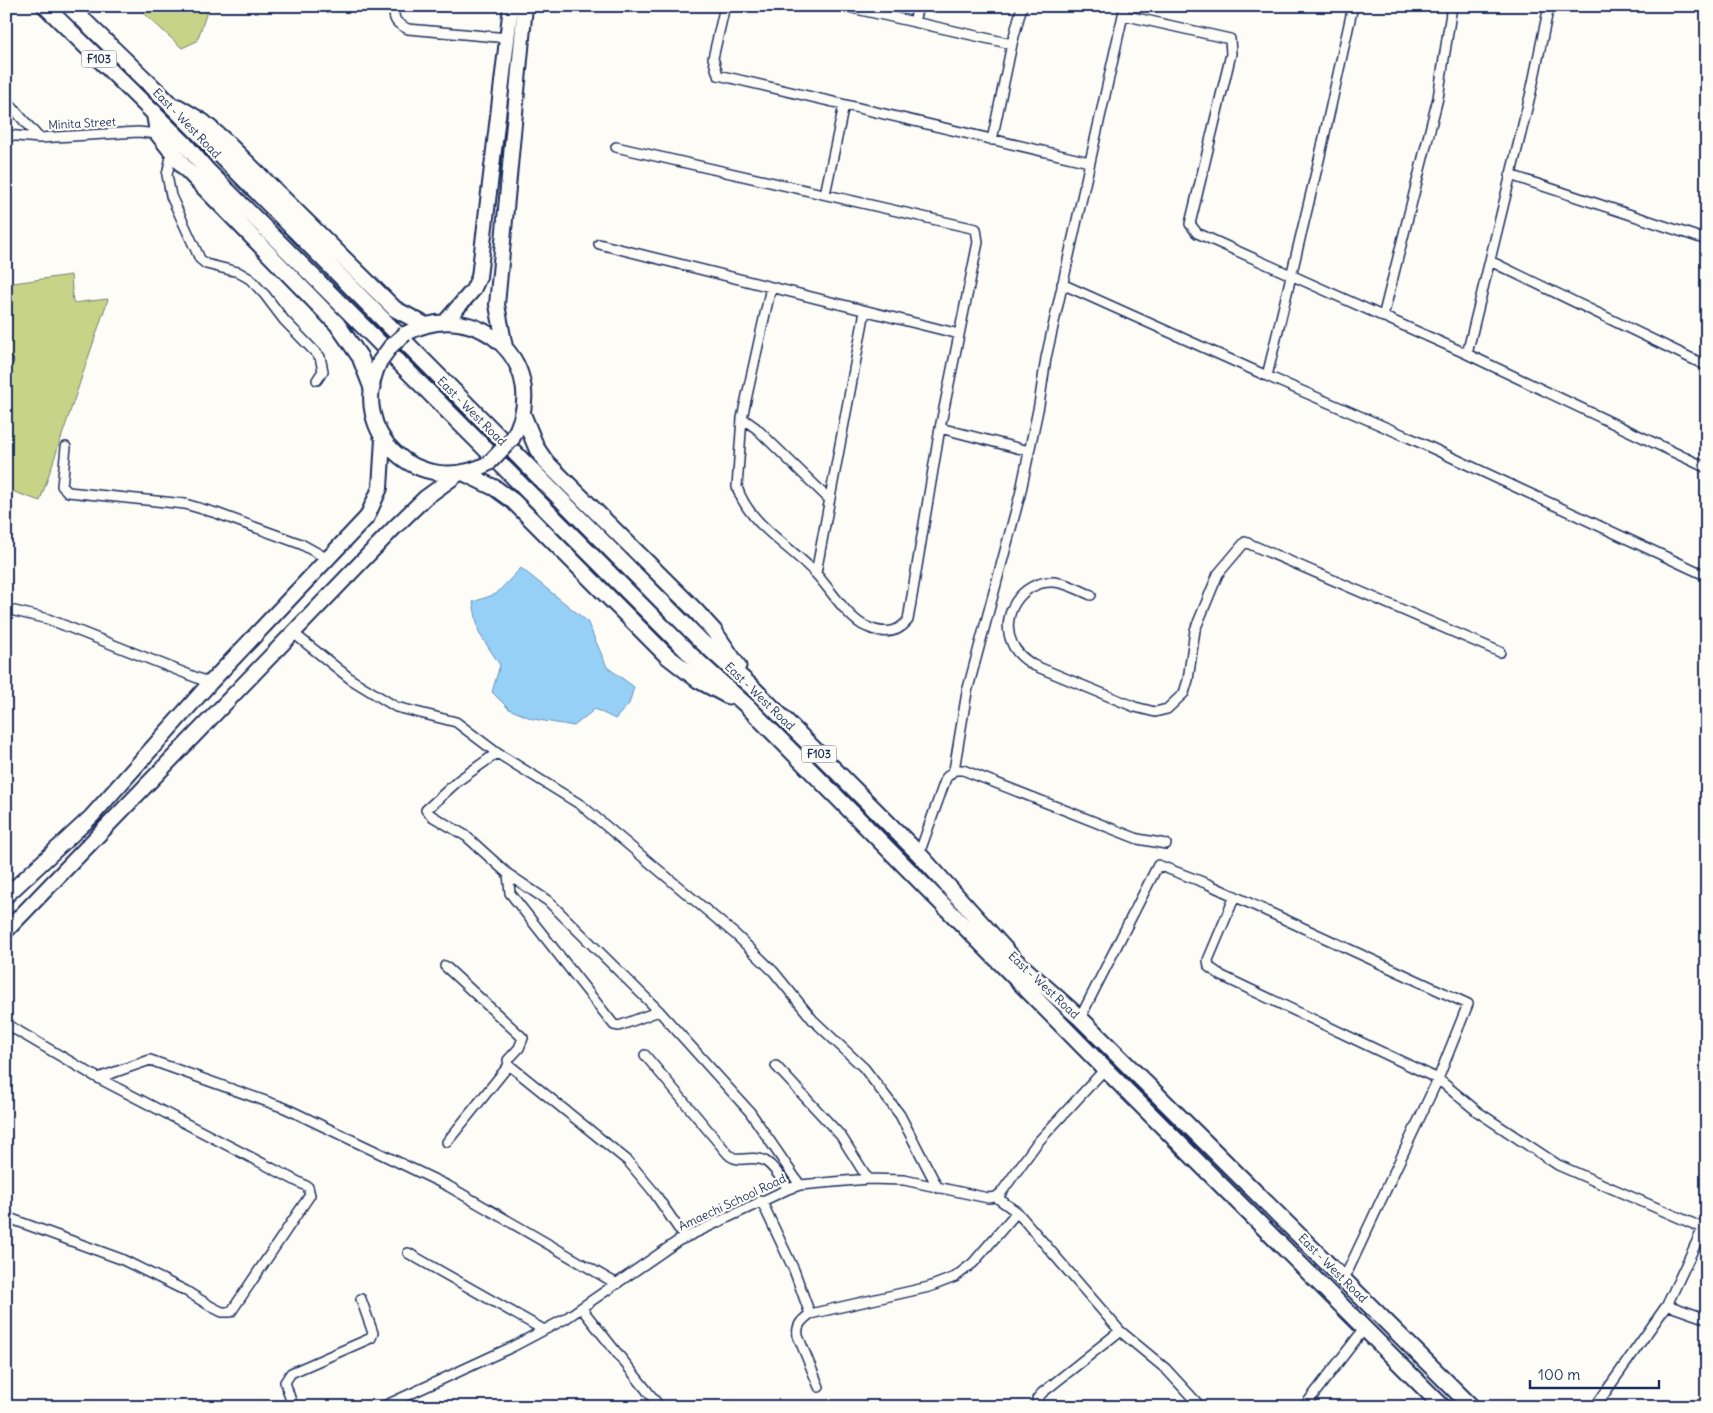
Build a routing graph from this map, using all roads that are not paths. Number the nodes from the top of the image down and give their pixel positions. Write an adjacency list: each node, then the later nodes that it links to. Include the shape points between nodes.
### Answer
1 (45, 6): 20 (main road, East - West Road / F103)
2 (69, 6): 18 (main road, East - West Road / F103)
3 (394, 6): 15 (street, via 393,19 408,29)
4 (511, 6): 15 (main road)
5 (524, 6): 41 (main road, via 497,305)
6 (724, 6): 19 (street, via 713,58 718,75)
7 (843, 6): 14 (street)
8 (918, 6): 14 (street)
9 (1022, 6): 16 (street)
10 (1353, 6): 33 (street)
11 (1452, 6): 37 (street, via 1438,98)
12 (1548, 6): 28 (street)
13 (1124, 11): 27 (street); 33 (street, via 1230,39 1231,54 1190,224 1198,234)
14 (914, 22): 16 (street)
15 (508, 38): 38 (main road, via 479,277 464,302)
16 (1012, 44): 24 (street)
17 (6, 100): 23 (street)
18 (167, 102): 39 (main road, via 203,122 375,291 395,309); 64 (main road, East - West Road / F103, via 701,641)
19 (844, 105): 24 (street); 29 (street)
20 (154, 112): 21 (main road); 65 (main road, East - West Road / F103, via 207,170 664,628)
21 (158, 134): 23 (street, Minita Street, via 138,132); 26 (main road)
22 (6, 135): 23 (street, Minita Street)
23 (38, 138)
24 (992, 140): 27 (street)
25 (616, 147): 29 (street)
26 (172, 152): 45 (street, via 167,175 171,196 200,259 206,264 238,272 265,294 284,320 320,357 323,371); 46 (main road, via 216,202 337,324 360,358)
27 (1090, 162): 34 (street)
28 (1510, 175): 30 (street); 32 (street)
29 (825, 194): 40 (street, via 976,229 978,242)
30 (1707, 240)
31 (598, 244): 35 (street)
32 (1490, 261): 42 (street); 43 (street)
33 (1291, 276): 37 (street); 44 (street)
34 (1062, 284): 44 (street); 52 (street)
35 (771, 287): 36 (street); 48 (street)
36 (865, 310): 40 (street); 55 (street)
37 (1383, 317): 42 (street)
38 (445, 322): 39 (main road); 41 (main road, via 477,328)
39 (425, 325): 46 (main road, bridge, via 405,334 391,346 380,361)
40 (959, 334): 49 (street)
41 (505, 347): 47 (main road, via 521,376)
42 (1467, 354): 53 (street)
43 (1707, 366)
44 (1267, 376): 58 (street, via 1408,437)
45 (318, 380)
46 (372, 388): 50 (main road, via 373,414)
47 (523, 415): 54 (main road, bridge, via 512,440 500,455 489,463); 64 (main road, via 546,462 694,609 714,631)
48 (742, 418): 55 (street); 57 (street, via 737,487 740,496 762,525)
49 (940, 428): 52 (street); 57 (street, via 908,620 901,629 887,633 866,627 853,618)
50 (383, 439): 54 (main road, via 396,454 418,468 438,474); 56 (main road, via 382,474 376,500 367,517)
51 (66, 448): 56 (street, via 62,486 68,492 185,504 302,544)
52 (1029, 451): 67 (street, via 967,692)
53 (1707, 468)
54 (461, 473): 61 (main road, via 425,498); 65 (main road, via 495,488 513,501 678,665 698,680)
55 (829, 499): 57 (street)
56 (328, 559): 63 (main road)
57 (816, 573)
58 (1707, 576)
59 (1091, 595): 62 (street, via 1054,582 1025,590 1009,615 1008,630 1012,644 1033,665 1135,707 1155,712 1168,709 1184,693 1201,612 1218,574 1245,542)
60 (6, 608): 63 (street, via 48,619)
61 (292, 632): 66 (street, via 352,680 396,707 456,722); 73 (main road)
62 (1500, 652)
63 (210, 683): 71 (main road, via 91,817)
64 (753, 688): 69 (main road, East - West Road / F103)
65 (747, 706): 81 (main road, East - West Road / F103)
66 (497, 753): 70 (street, via 459,780 426,810 466,836); 87 (street, via 582,805 774,972 813,1020 864,1068 900,1115)
67 (954, 770): 68 (street, via 963,770 1138,839); 69 (street, via 946,778)
68 (1166, 844)
69 (919, 854): 76 (main road, East - West Road / F103, via 1014,959)
70 (508, 874): 75 (street, via 548,901); 75 (street, via 510,893 614,1025)
71 (6, 896)
72 (1235, 896): 76 (street, via 1158,865); 83 (street, via 1208,960 1209,967); 83 (street, via 1468,1004)
73 (6, 931)
74 (445, 966): 79 (street, via 523,1038 508,1060)
75 (660, 1011): 86 (street, via 750,1112)
76 (1080, 1018): 96 (main road, East - West Road / F103)
77 (6, 1024): 82 (street)
78 (645, 1055): 88 (street, via 728,1154 737,1160 765,1160)
79 (509, 1065): 84 (street); 94 (street, via 628,1161)
80 (776, 1066): 85 (street, via 842,1136)
81 (1105, 1069): 89 (street, via 1037,1143); 103 (main road, East - West Road / F103)
82 (98, 1078): 92 (street, via 308,1187 310,1195 231,1312 222,1312 121,1260); 97 (street, via 150,1060 285,1108 448,1186)
83 (1438, 1079): 93 (street, via 1478,1112 1558,1165); 96 (street)
84 (447, 1142)
85 (868, 1179): 86 (street, Amaechi School Road); 87 (street, Amaechi School Road, via 904,1180)
86 (800, 1185): 88 (street, Amaechi School Road)
87 (938, 1188): 89 (street, Amaechi School Road)
88 (788, 1189): 90 (street, Amaechi School Road)
89 (996, 1197): 91 (street)
90 (760, 1200): 94 (street, Amaechi School Road); 101 (street, via 794,1270)
91 (1017, 1212): 101 (street, via 973,1263 955,1276 929,1287); 105 (street)
92 (6, 1217)
93 (1705, 1224): 99 (street)
94 (685, 1238): 97 (street, Amaechi School Road)
95 (408, 1253): 104 (street)
96 (1344, 1279): 114 (main road, East - West Road / F103)
97 (617, 1284): 100 (street, Amaechi School Road)
98 (360, 1299): 107 (street, via 373,1333 371,1338 291,1373 285,1382)
99 (1668, 1305): 102 (street); 115 (street)
100 (582, 1309): 104 (street, Amaechi School Road); 109 (street)
101 (810, 1314): 106 (street, via 801,1321 797,1331)
102 (1707, 1319)
103 (1364, 1329): 112 (street); 113 (main road, East - West Road / F103)
104 (544, 1330): 108 (street, Amaechi School Road)
105 (1120, 1331): 110 (street, via 1042,1393 1037,1399); 111 (street, via 1166,1369)
106 (819, 1386)
107 (293, 1407)
108 (382, 1407)
109 (660, 1407)
110 (1039, 1407)
111 (1201, 1407)
112 (1304, 1407)
113 (1443, 1407)
114 (1472, 1407)
115 (1595, 1407)

